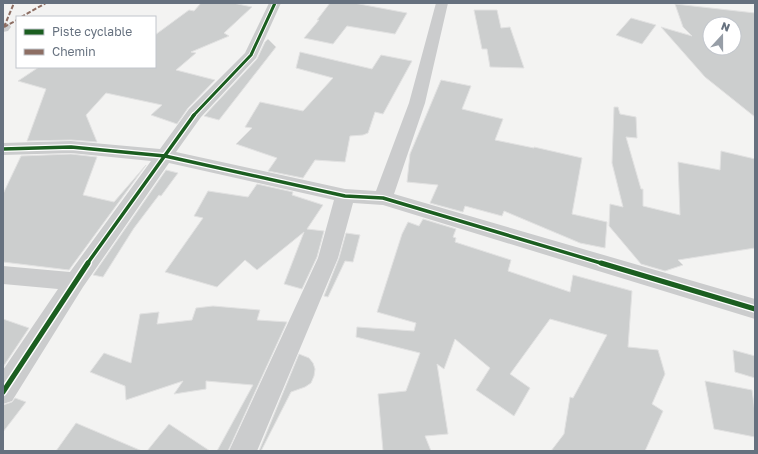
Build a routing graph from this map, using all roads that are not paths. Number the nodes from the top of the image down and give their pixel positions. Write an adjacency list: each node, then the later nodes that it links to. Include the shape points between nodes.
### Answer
1 (275, 3): 4 (street, via 251,55 195,113)
2 (442, 3): 6 (street, via 417,103)
3 (3, 149): 4 (street, via 71,147)
4 (164, 156): 5 (street); 8 (street)
5 (345, 196): 6 (street); 11 (street, via 328,258)
6 (383, 198): 9 (street)
7 (3, 275): 8 (street)
8 (75, 281): 10 (street)
9 (755, 309)
10 (3, 392)
11 (243, 451)

